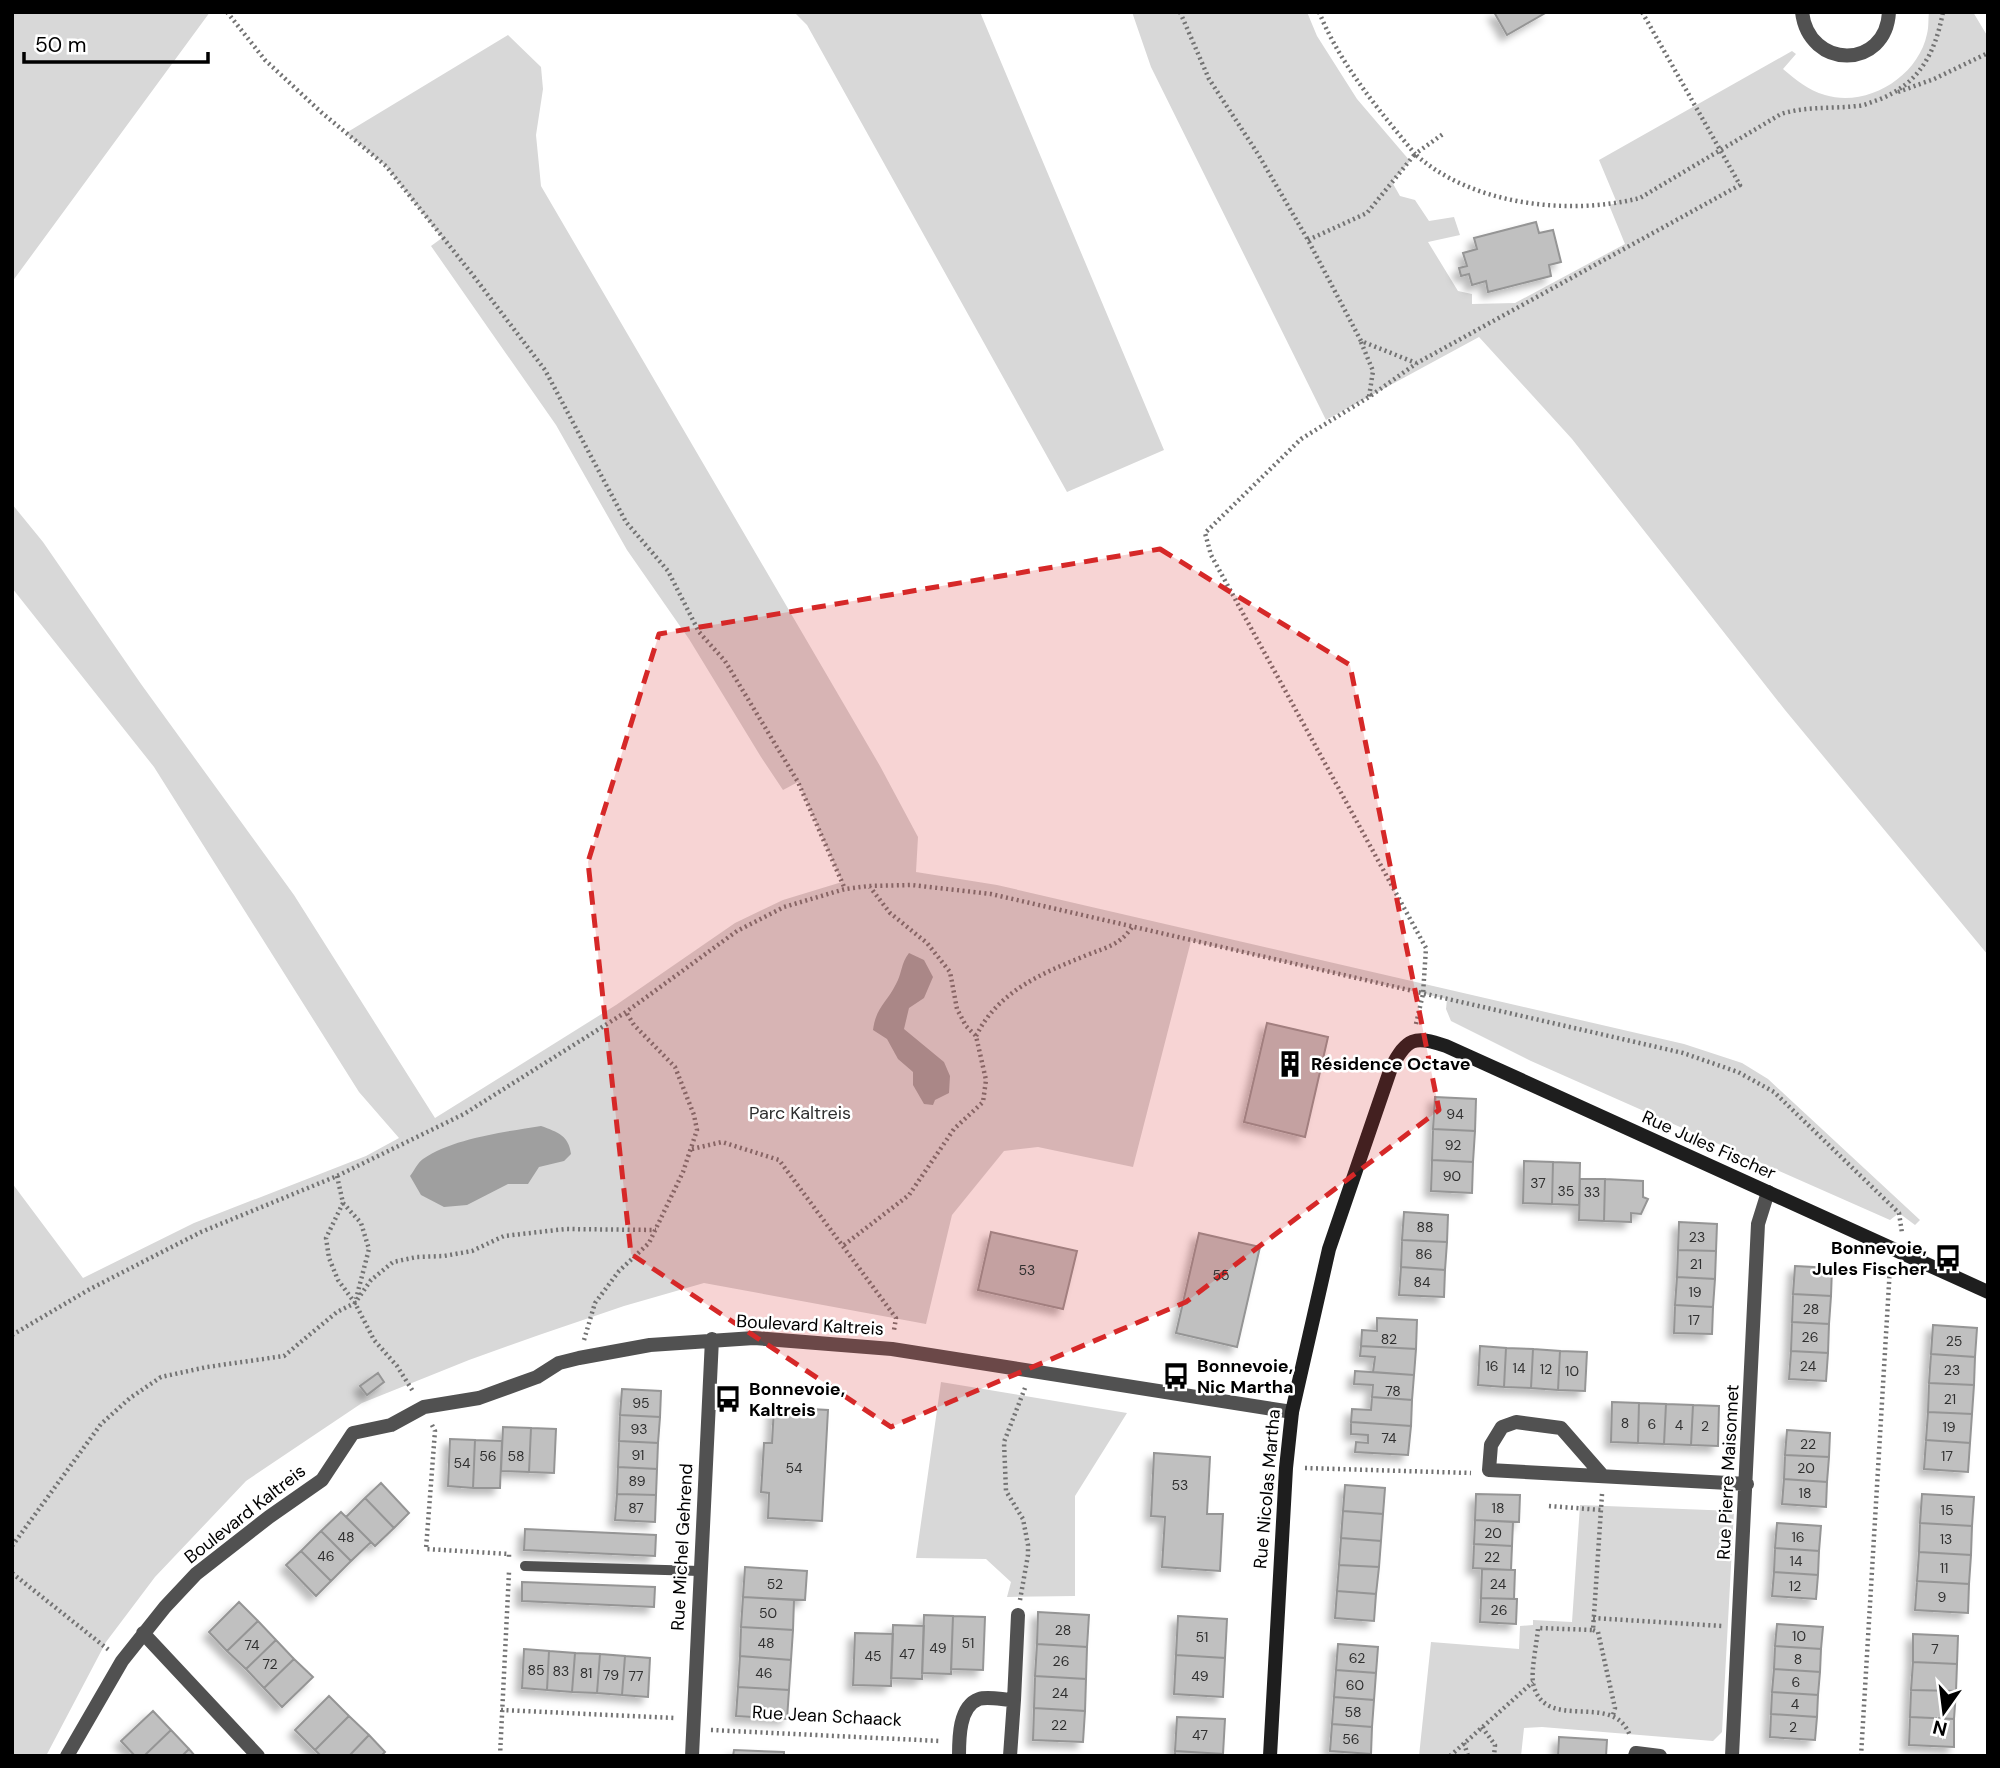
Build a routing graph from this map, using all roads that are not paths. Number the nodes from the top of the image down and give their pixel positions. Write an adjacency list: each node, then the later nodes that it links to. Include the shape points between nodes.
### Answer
1 (1802, 12): 2 (street, via 1803,24 1820,48 1847,56 1874,46 1889,22)
2 (1889, 12)
3 (1413, 1039): 4 (street, Rue Jules Fischer, via 1446,1046); 7 (street, Rue Nicolas Martha, via 1401,1048 1391,1068 1342,1206)
4 (1768, 1192): 5 (street, Rue Jules Fischer); 9 (street, Rue Pierre Maisonnet, via 1758,1224)
5 (1988, 1292)
6 (712, 1339): 7 (street, Boulevard Kaltreis, via 892,1349); 11 (street, Rue Michel Gehrend); 13 (street, Boulevard Kaltreis, via 650,1345 559,1363 537,1377 479,1398 424,1407 391,1425 354,1433 321,1480 196,1574)
7 (1292, 1412): 21 (street, Rue Nicolas Martha)
8 (1603, 1476): 8 (street, via 1489,1470 1491,1445 1502,1427 1517,1422 1561,1428); 9 (street)
9 (1747, 1484): 23 (street, Rue Pierre Maisonnet)
10 (526, 1566): 11 (lane)
11 (700, 1572): 19 (street, Rue Michel Gehrend)
12 (1018, 1615): 14 (street)
13 (144, 1633): 17 (street, Boulevard Kaltreis, via 122,1661); 18 (street)
14 (1014, 1700): 15 (street, via 981,1698 970,1705); 20 (street)
15 (959, 1749)
16 (1635, 1754): 22 (street)
17 (67, 1756)
18 (258, 1756)
19 (692, 1756)
20 (1010, 1756)
21 (1270, 1756)
22 (1660, 1756)
23 (1732, 1756)

